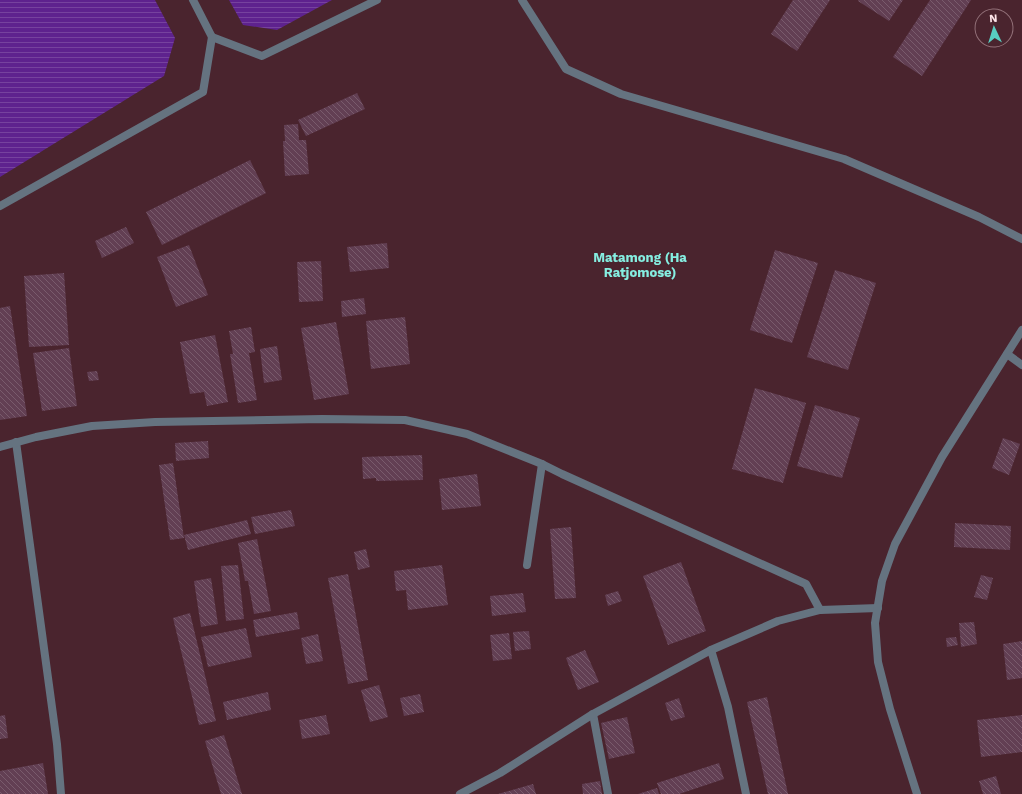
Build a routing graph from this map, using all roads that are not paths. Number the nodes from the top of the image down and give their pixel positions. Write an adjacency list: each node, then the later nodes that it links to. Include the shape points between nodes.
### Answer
1 (192, 0): 4 (street)
2 (376, 0): 4 (street, via 262,56)
3 (522, 0): 6 (street, via 566,69 621,94 844,159)
4 (212, 37): 5 (street, via 203,92)
5 (0, 206)
6 (1022, 238)
7 (1022, 330): 8 (street)
8 (1007, 354): 9 (street); 14 (street, via 942,458 895,544 882,580)
9 (1022, 365)
10 (16, 442): 11 (street); 12 (street, via 92,426 155,422 405,420 467,434); 18 (street, via 57,744)
11 (0, 447)
12 (542, 464): 13 (street); 15 (street, via 806,584)
13 (527, 565)
14 (878, 608): 15 (street); 22 (street, via 875,623 878,662 890,710)
15 (820, 610): 16 (street, via 778,621)
16 (711, 650): 17 (street); 21 (street, via 728,707)
17 (593, 714): 19 (street, via 500,773); 20 (street)
18 (61, 794)
19 (460, 794)
20 (608, 794)
21 (746, 794)
22 (918, 794)

